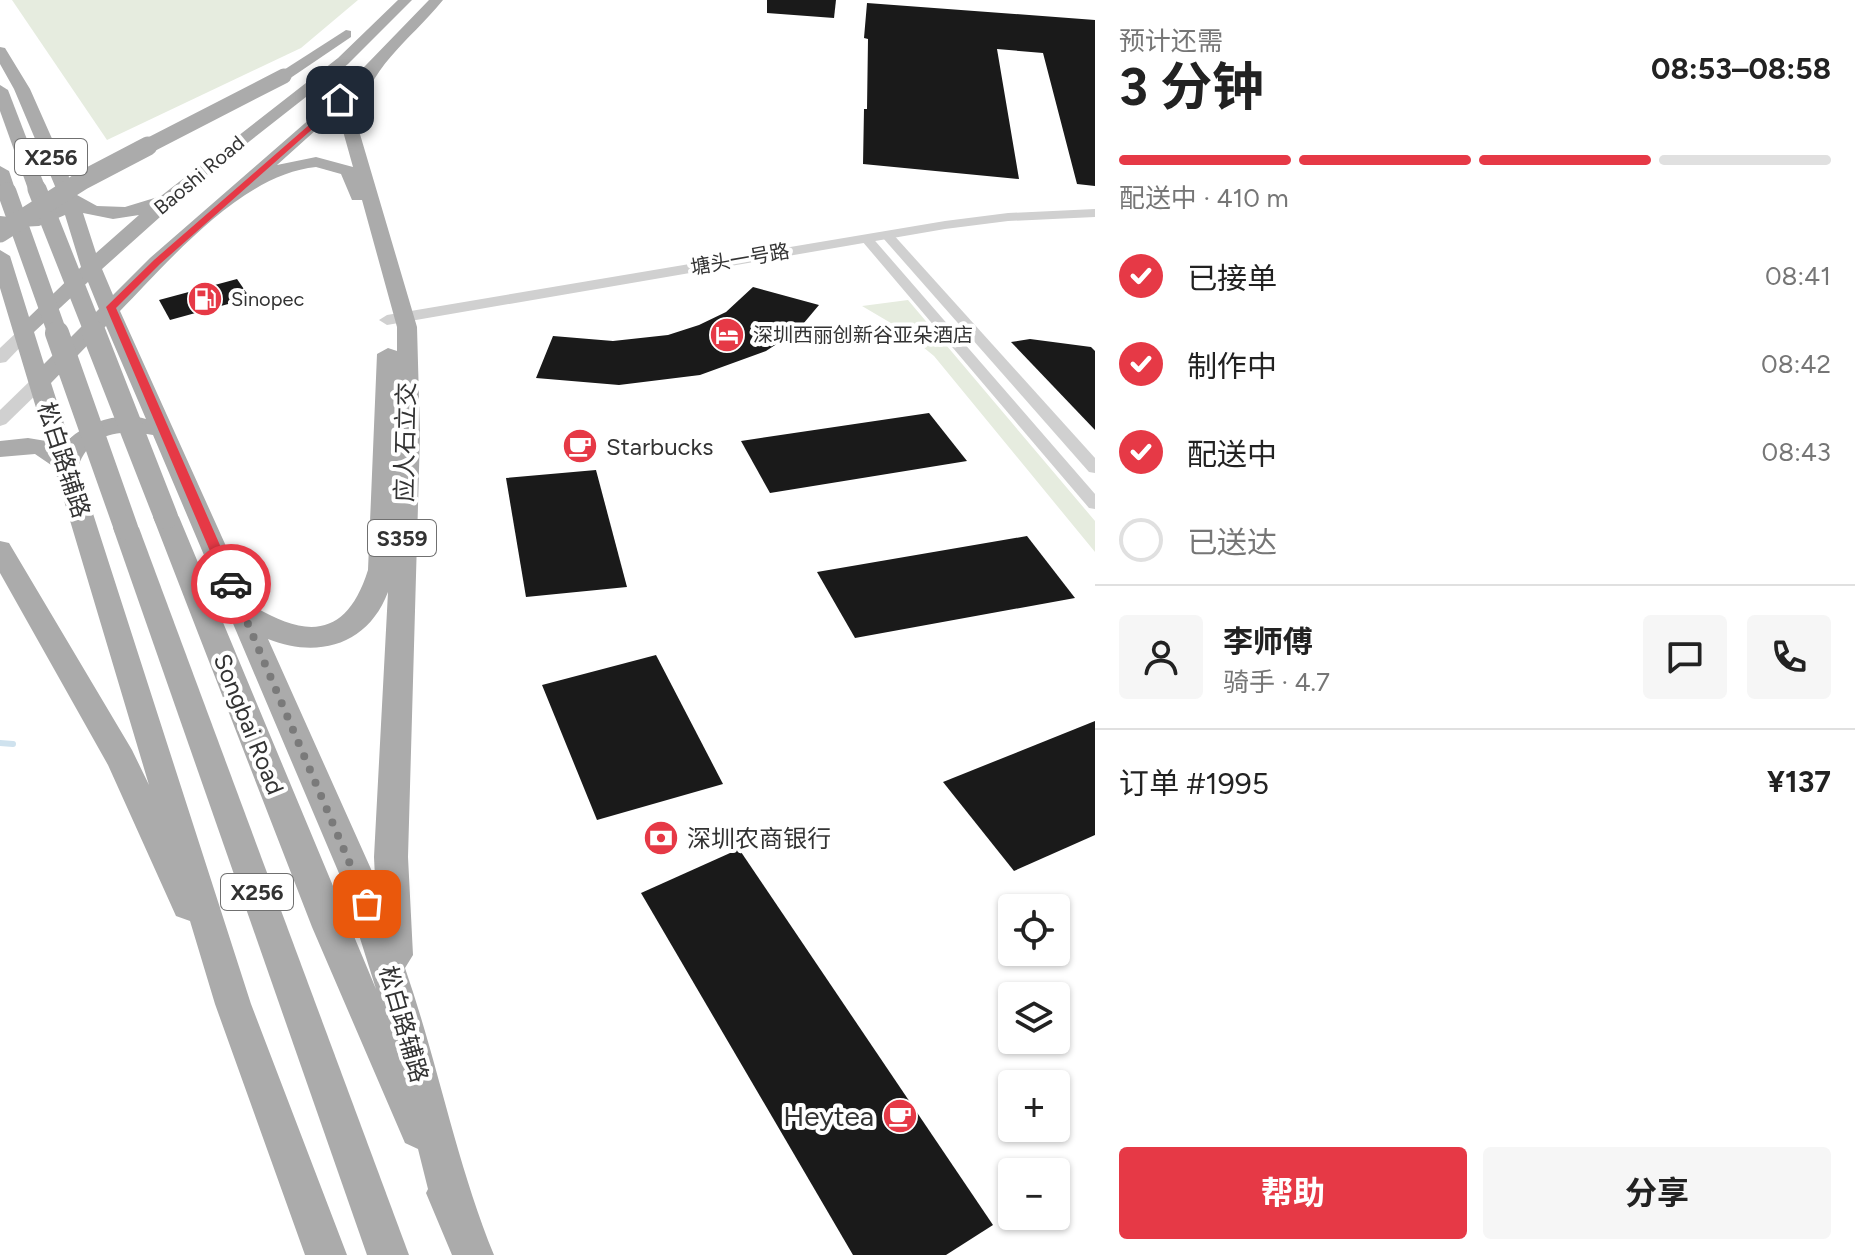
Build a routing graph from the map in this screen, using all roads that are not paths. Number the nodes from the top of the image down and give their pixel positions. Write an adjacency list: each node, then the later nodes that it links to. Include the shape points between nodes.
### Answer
1 (392, 0): 14 (main road, bridge, via 284,76 83,180)
2 (405, 0): 8 (main road, Baoshi Road, via 352,53)
3 (436, 0): 5 (main road, Baoshi Road / S359)
4 (0, 51): 9 (main road, 松白路辅路 / X256)
5 (370, 70): 10 (main road, Baoshi Road / S359); 23 (main road, 应人石立交 / S359, via 354,100 349,124)
6 (0, 90): 38 (main road, Songbai Road / X256, bridge, via 330,927)
7 (3, 182): 40 (main road, Songbai Road / X256, bridge)
8 (178, 191): 9 (main road, via 141,210 112,214 89,210); 18 (main road, Baoshi Road)
9 (69, 198): 13 (main road, via 61,210 40,220); 20 (main road, 松白路辅路 / X256)
10 (224, 202): 17 (main road, Baoshi Road / S359); 23 (main road, via 290,166 324,163 348,171)
11 (1095, 213): 15 (street, 塘头一号路, via 981,220)
12 (1095, 220): 15 (street, 塘头一号路)
13 (0, 222)
14 (0, 233)
15 (891, 239): 16 (street, 塘头一号路); 32 (street)
16 (870, 242): 23 (street, 塘头一号路); 33 (street)
17 (172, 248): 18 (main road, via 156,255); 22 (main road, Baoshi Road / S359)
18 (131, 250): 20 (main road, Baoshi Road)
19 (0, 256): 21 (main road, 松白路辅路)
20 (91, 267): 22 (main road, 松白路辅路 / X256); 25 (main road, Baoshi Road)
21 (12, 295): 24 (main road); 25 (main road, 松白路辅路)
22 (111, 307): 27 (main road, Baoshi Road / S359); 29 (main road, 松白路辅路 / S359)
23 (397, 323): 35 (main road, via 381,570 373,602 348,630 307,640 263,628); 37 (main road, 应人石立交 / S359, via 408,435 391,857)
24 (0, 333)
25 (25, 333): 26 (street, Baoshi Road); 27 (main road, 松白路辅路)
26 (0, 358)
27 (39, 382): 28 (street, Baoshi Road); 31 (main road, 松白路辅路)
28 (0, 420)
29 (167, 438): 31 (main road, via 147,426 100,429 74,445); 35 (main road, 松白路辅路 / S359)
30 (0, 449): 31 (main road, via 47,448)
31 (66, 466): 36 (main road, 松白路辅路)
32 (1095, 468)
33 (1095, 504)
34 (0, 550): 36 (main road, via 121,759)
35 (243, 613): 37 (main road, 松白路辅路 / S359, via 358,878)
36 (233, 1004): 39 (main road, 松白路辅路)
37 (404, 1019): 38 (main road, 松白路辅路 / S359)
38 (468, 1239)
39 (326, 1255)
40 (388, 1255)

